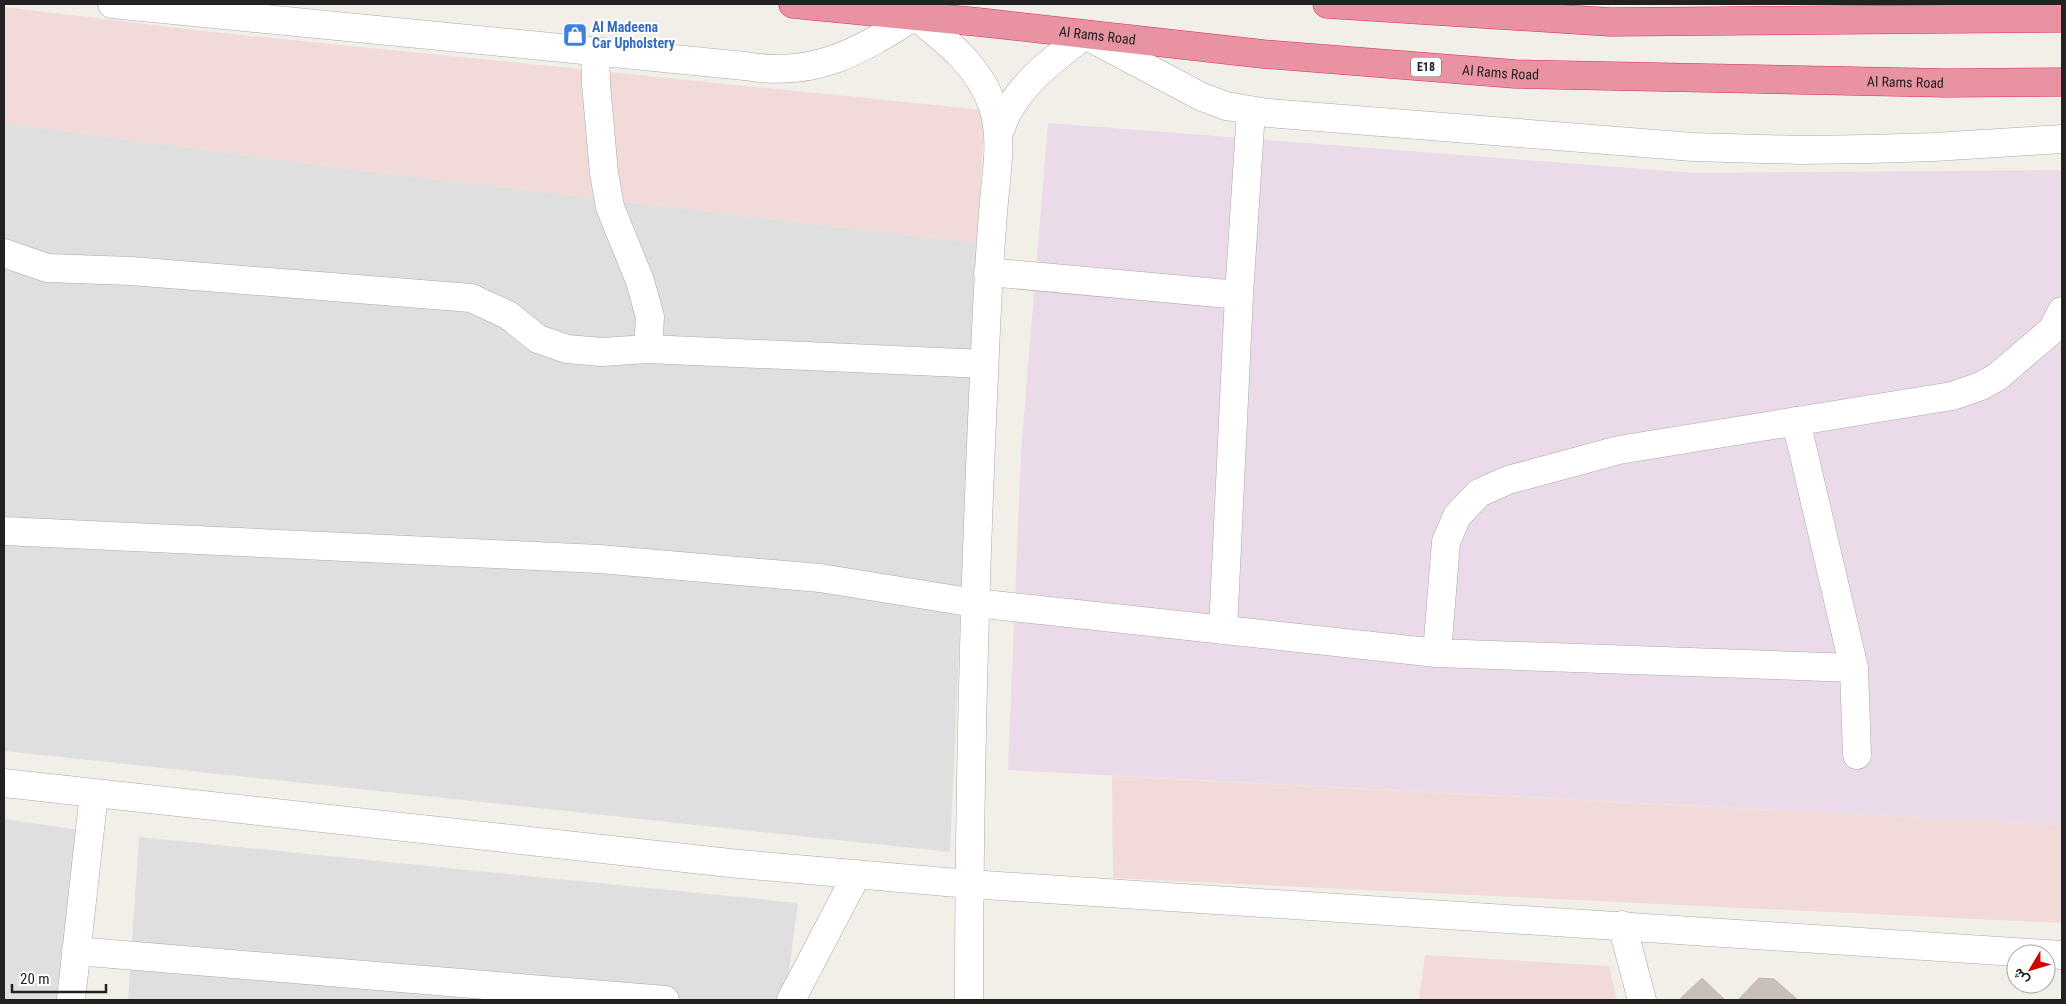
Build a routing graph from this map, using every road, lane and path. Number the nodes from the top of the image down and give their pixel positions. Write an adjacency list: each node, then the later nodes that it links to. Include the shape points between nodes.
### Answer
1 (112, 4): 10 (street)
2 (793, 4): 7 (highway, Al Rams Road / E18)
3 (1327, 4): 4 (highway)
4 (1362, 5): 5 (highway)
5 (1426, 7): 6 (highway, via 1610,22)
6 (2031, 11): 8 (highway)
7 (915, 16): 9 (highway, Al Rams Road / E18); 10 (street, via 848,54 828,62 786,70); 13 (street, via 962,56 981,80 993,107)
8 (2062, 18)
9 (1084, 35): 11 (highway, Al Rams Road / E18, via 1263,54 1515,74 1947,83); 12 (street, via 1202,97); 13 (street, via 1044,66 1009,109)
10 (595, 51): 19 (street, via 604,173 610,207 640,281 650,317)
11 (2062, 82)
12 (1251, 111): 14 (street, via 1693,147 1868,149); 17 (street)
13 (999, 133): 16 (street)
14 (2062, 139)
15 (4, 253): 19 (street, via 47,268 131,271 471,298 508,315 538,338 567,349 602,352)
16 (988, 272): 17 (street); 20 (street)
17 (1239, 295): 24 (street)
18 (2059, 330): 21 (street, via 1981,386 1952,396)
19 (648, 349): 20 (street)
20 (984, 364): 23 (street)
21 (1796, 421): 25 (street, via 1619,450 1508,480 1479,493 1457,516 1446,542); 26 (street)
22 (4, 531): 23 (street, via 599,559 820,578)
23 (975, 603): 24 (street); 31 (street)
24 (1223, 630): 25 (street)
25 (1437, 653): 26 (street)
26 (1854, 668): 27 (street)
27 (1857, 755)
28 (4, 783): 29 (street)
29 (94, 794): 30 (street); 33 (street)
30 (857, 874): 31 (street); 37 (street)
31 (969, 884): 32 (street); 38 (street)
32 (1622, 925): 34 (street); 39 (street)
33 (76, 951): 35 (street); 36 (street)
34 (2062, 955)
35 (71, 1000)
36 (665, 1000)
37 (791, 1000)
38 (969, 1000)
39 (1642, 1000)

